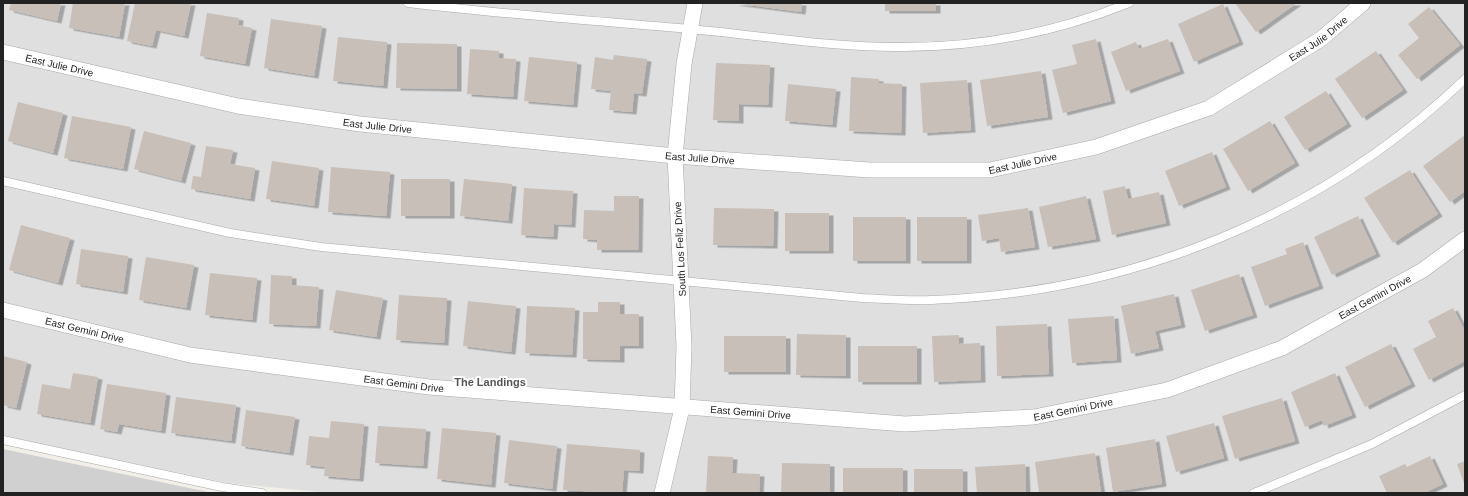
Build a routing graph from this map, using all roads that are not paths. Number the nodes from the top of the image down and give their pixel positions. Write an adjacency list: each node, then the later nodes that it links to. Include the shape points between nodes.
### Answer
1 (408, 3): 5 (lane)
2 (695, 3): 5 (street, South Los Feliz Drive)
3 (1129, 3): 5 (lane, via 1099,15 1033,34 973,44 888,46 814,42)
4 (1363, 3): 8 (street, East Julie Drive, via 1322,39 1209,108 1096,147 990,170 869,170)
5 (691, 29): 8 (street, South Los Feliz Drive, via 684,64)
6 (3, 52): 8 (street, East Julie Drive, via 238,106 360,124)
7 (1465, 79): 11 (lane, via 1432,110 1370,158 1298,202 1236,232 1172,257 1094,278 1011,293 931,300 862,298)
8 (675, 156): 11 (street, South Los Feliz Drive)
9 (3, 181): 11 (lane, via 230,233 321,248)
10 (1465, 239): 14 (street, East Gemini Drive, via 1423,270 1282,348 1167,390 1034,417 905,424)
11 (681, 281): 14 (street, South Los Feliz Drive, via 684,346)
12 (3, 310): 14 (street, East Gemini Drive, via 190,355 429,387)
13 (1465, 395): 18 (lane, via 1372,444)
14 (682, 408): 17 (street, South Los Feliz Drive)
15 (3, 440): 16 (lane, via 222,487)
16 (262, 493)
17 (662, 493)
18 (1254, 493)

